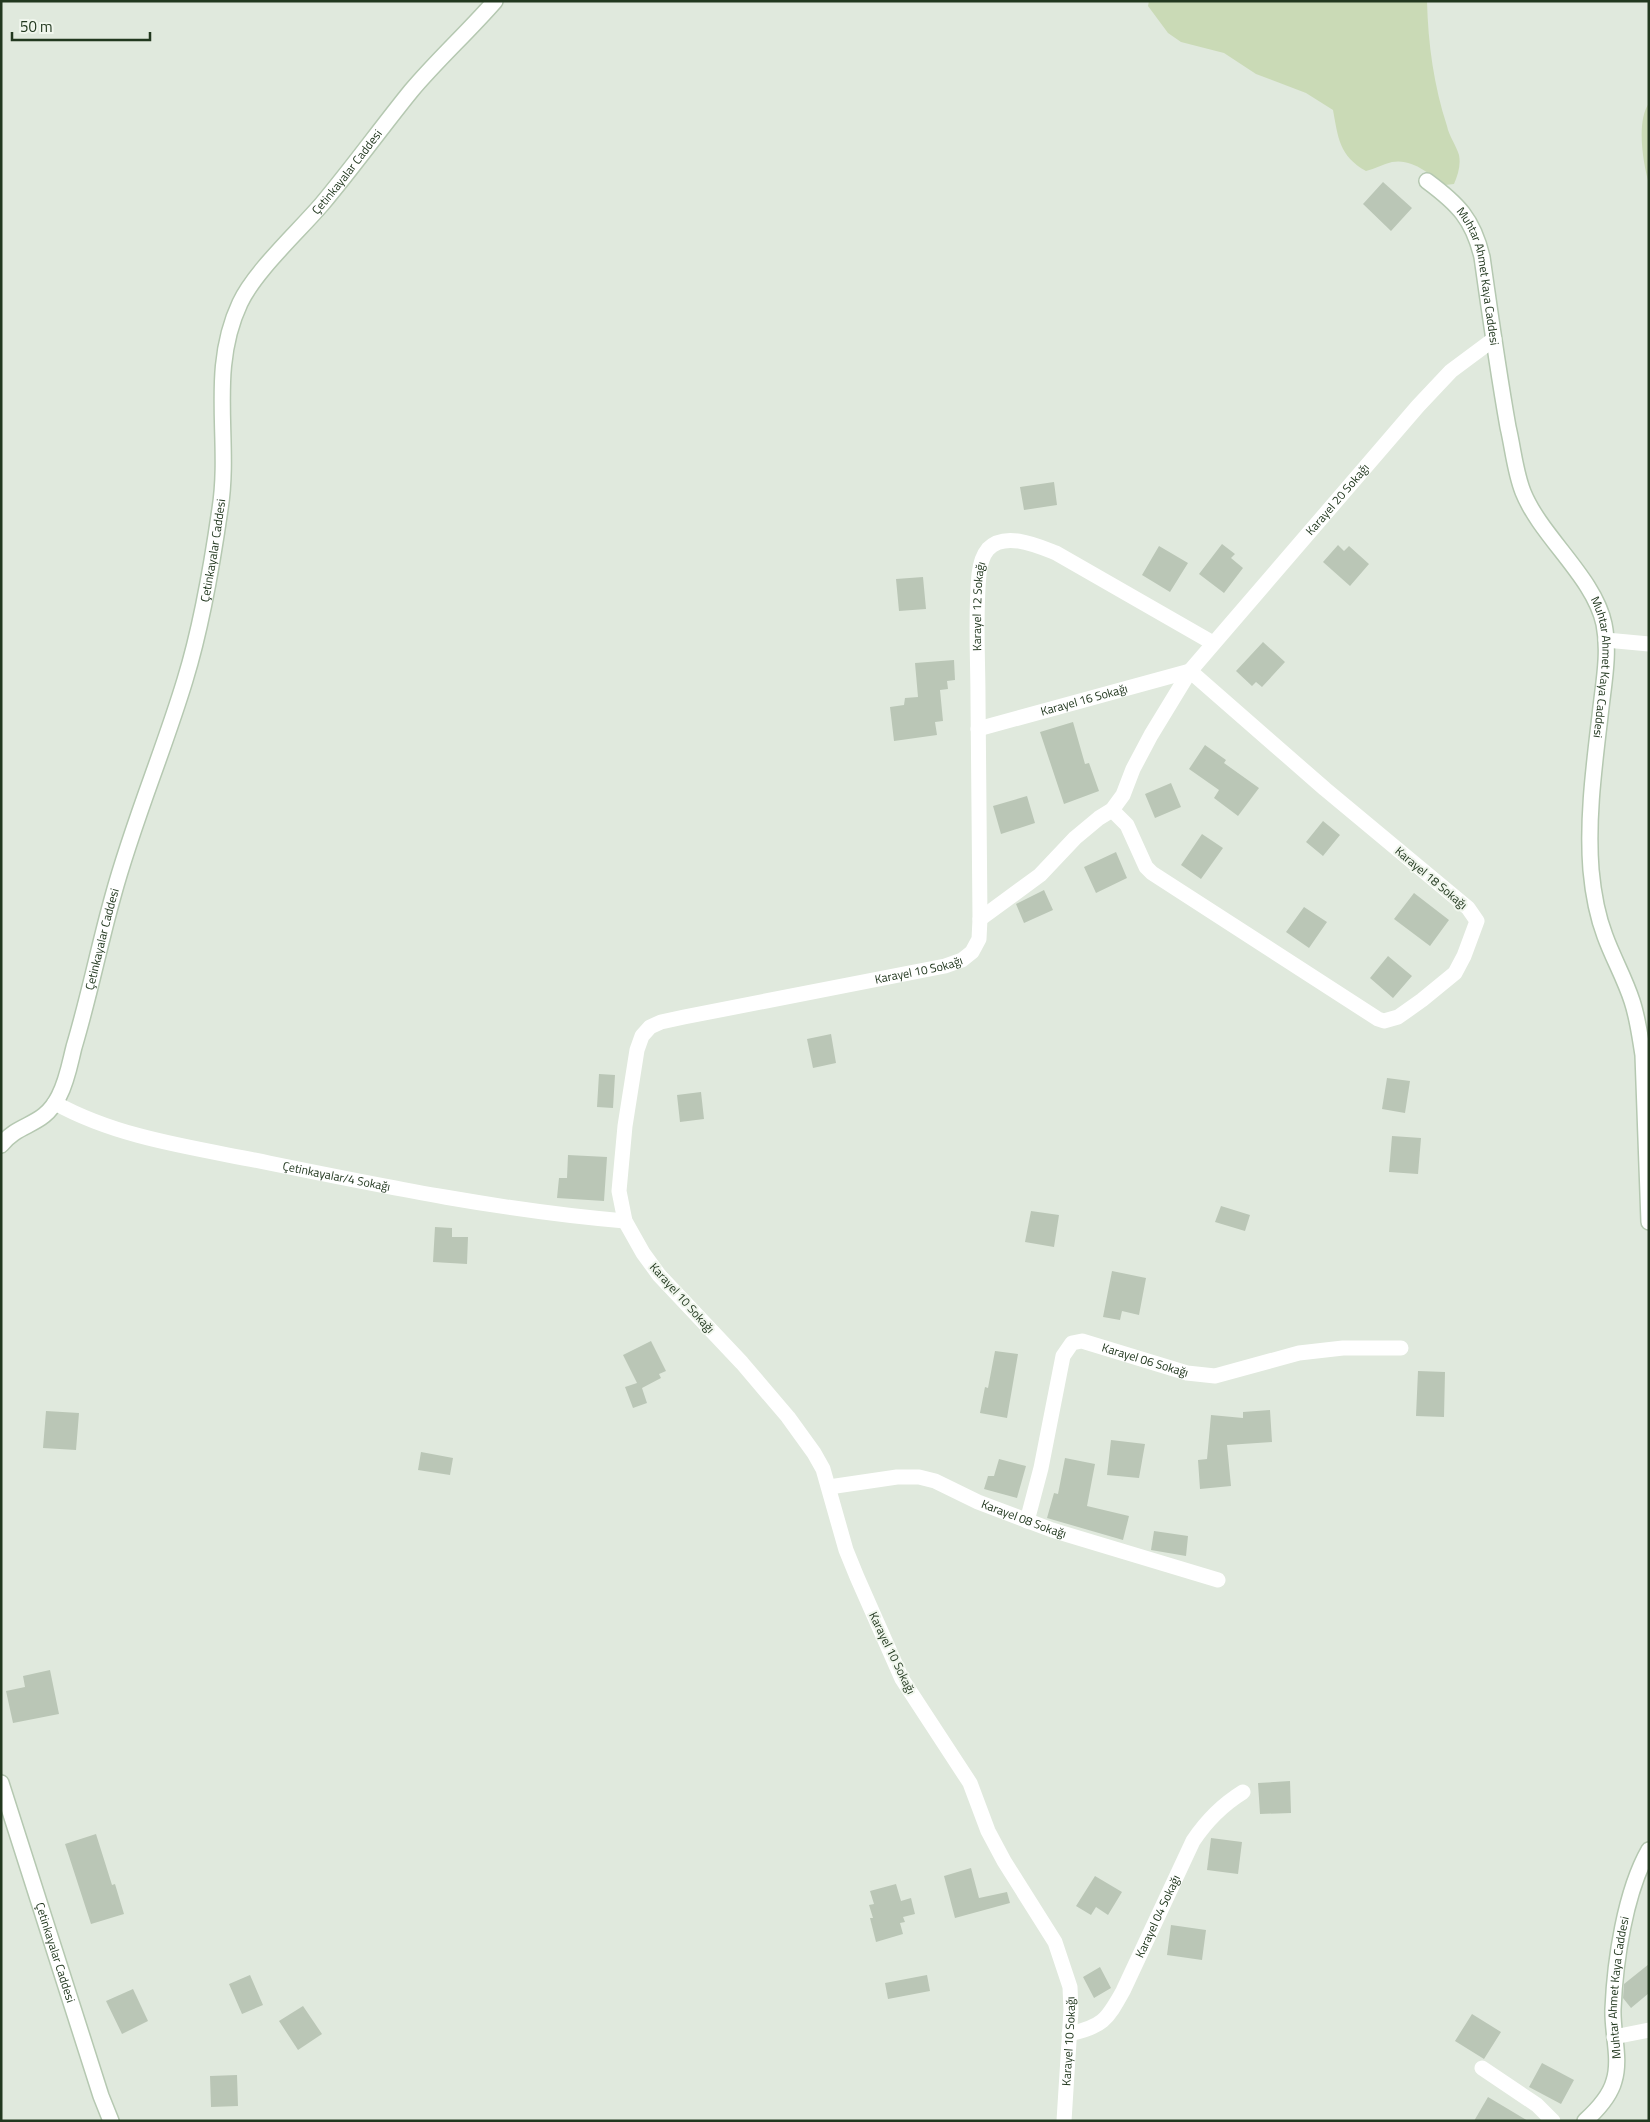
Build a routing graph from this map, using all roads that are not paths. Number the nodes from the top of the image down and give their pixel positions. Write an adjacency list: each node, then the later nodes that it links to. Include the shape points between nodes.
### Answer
1 (495, 1): 11 (street, Çetinkayalar Caddesi, via 412,90 323,203 259,274 240,302 222,364 221,505 196,635 185,679 130,838 90,992 61,1093)
2 (1427, 181): 3 (street, Muhtar Ahmet Kaya Caddesi, via 1460,209 1478,238)
3 (1494, 339): 4 (street, Muhtar Ahmet Kaya Caddesi, via 1523,493 1594,600 1604,622); 5 (street, Karayel 20 Sokağı, via 1451,371 1418,406)
4 (1606, 640): 6 (street); 14 (street, Muhtar Ahmet Kaya Caddesi, via 1593,787 1591,872 1604,934 1632,1001 1639,1028 1643,1055)
5 (1213, 643): 7 (street, Karayel 20 Sokağı); 8 (street, Karayel 12 Sokağı, via 1056,553 1013,540 998,543 983,556 979,572)
6 (1649, 644)
7 (1190, 671): 8 (street, Karayel 16 Sokağı); 9 (street, via 1151,735 1124,795); 9 (street, Karayel 18 Sokağı, via 1468,908 1476,921 1475,929 1460,966 1430,994 1398,1017 1384,1021 1378,1019 1152,873 1127,825)
8 (978, 729): 10 (street, Karayel 12 Sokağı)
9 (1112, 810): 10 (street, via 1075,838 1040,875)
10 (980, 919): 13 (street, Karayel 10 Sokağı, via 979,939 972,952 945,966 684,1017 650,1027 642,1036 637,1050 624,1126 620,1191)
11 (55, 1103): 12 (street, Çetinkayalar Caddesi, via 50,1112 38,1121); 13 (street, Çetinkayalar/4 Sokağı, via 102,1125 180,1145 502,1208)
12 (4, 1137)
13 (625, 1222): 16 (street, Karayel 10 Sokağı, via 659,1275 788,1417 814,1453)
14 (1649, 1222)
15 (1401, 1348): 17 (street, Karayel 06 Sokağı, via 1343,1348 1299,1353 1216,1376 1187,1373 1082,1341 1072,1343 1064,1356)
16 (829, 1487): 17 (street, Karayel 08 Sokağı, via 896,1476 919,1477); 23 (street, Karayel 10 Sokağı, via 853,1568 902,1679 970,1784 988,1831 1004,1861 1055,1942 1070,1987)
17 (1027, 1520): 18 (street, Karayel 08 Sokağı)
18 (1218, 1580)
19 (1, 1783): 26 (street, Çetinkayalar Caddesi)
20 (1243, 1792): 23 (street, Karayel 04 Sokağı, via 1226,1802 1193,1841 1112,2012 1090,2030)
21 (1649, 1850): 24 (street, Muhtar Ahmet Kaya Caddesi, via 1633,1885 1627,1910 1616,1978)
22 (1649, 2030): 24 (street)
23 (1069, 2034): 27 (street, Karayel 10 Sokağı)
24 (1614, 2037): 29 (street, Muhtar Ahmet Kaya Caddesi, via 1614,2081)
25 (1482, 2068): 28 (street, via 1537,2105)
26 (111, 2121)
27 (1064, 2121)
28 (1553, 2121)
29 (1585, 2121)

